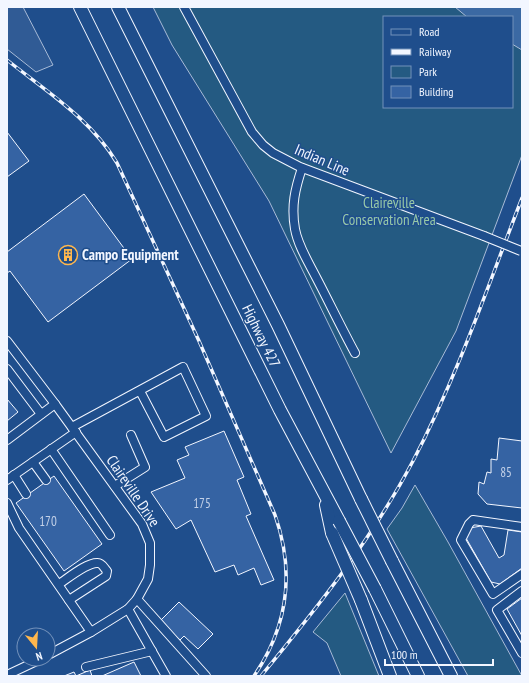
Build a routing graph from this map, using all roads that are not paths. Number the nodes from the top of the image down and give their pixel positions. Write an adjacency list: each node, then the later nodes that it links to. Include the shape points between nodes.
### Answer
1 (80, 7): 21 (highway, Highway 427)
2 (118, 7): 42 (highway, Highway 427, bridge)
3 (184, 7): 4 (street, Indian Line, via 252,132 273,153)
4 (302, 168): 5 (street, Indian Line, bridge); 7 (street, via 294,201 297,238)
5 (522, 251)
6 (7, 341): 10 (street, Claireville Drive)
7 (355, 353)
8 (7, 369): 11 (street)
9 (140, 391): 9 (street, via 183,367 206,416 164,437); 12 (street)
10 (55, 404): 11 (street); 12 (street, Claireville Drive)
11 (42, 414): 14 (street)
12 (74, 430): 15 (street); 19 (street, Claireville Drive)
13 (131, 435): 19 (street, via 145,467)
14 (7, 440)
15 (51, 449): 16 (street); 24 (street)
16 (33, 462): 17 (street); 18 (street)
17 (10, 478): 20 (street)
18 (46, 480)
19 (115, 486): 28 (street, Claireville Drive, via 142,524 150,543 148,579)
20 (26, 494)
21 (324, 494): 40 (highway, bridge, via 332,533); 41 (highway, Highway 427, bridge)
22 (7, 503): 26 (street, via 19,528)
23 (522, 527): 25 (street, via 473,520 461,540 493,594)
24 (110, 535)
25 (522, 574)
26 (59, 584): 29 (street); 29 (street, via 86,566 97,563 107,571 106,576)
27 (522, 591): 34 (street, via 497,610)
28 (138, 599): 30 (street, Claireville Drive); 39 (street)
29 (69, 600): 31 (street)
30 (128, 609): 31 (street, Claireville Drive); 33 (street)
31 (91, 632): 32 (street, Claireville Drive)
32 (56, 651)
33 (152, 651): 36 (street); 38 (street)
34 (522, 654)
35 (24, 667): 37 (street)
36 (86, 667)
37 (7, 675)
38 (166, 676)
39 (206, 676)
40 (390, 676)
41 (418, 676)
42 (451, 676)

